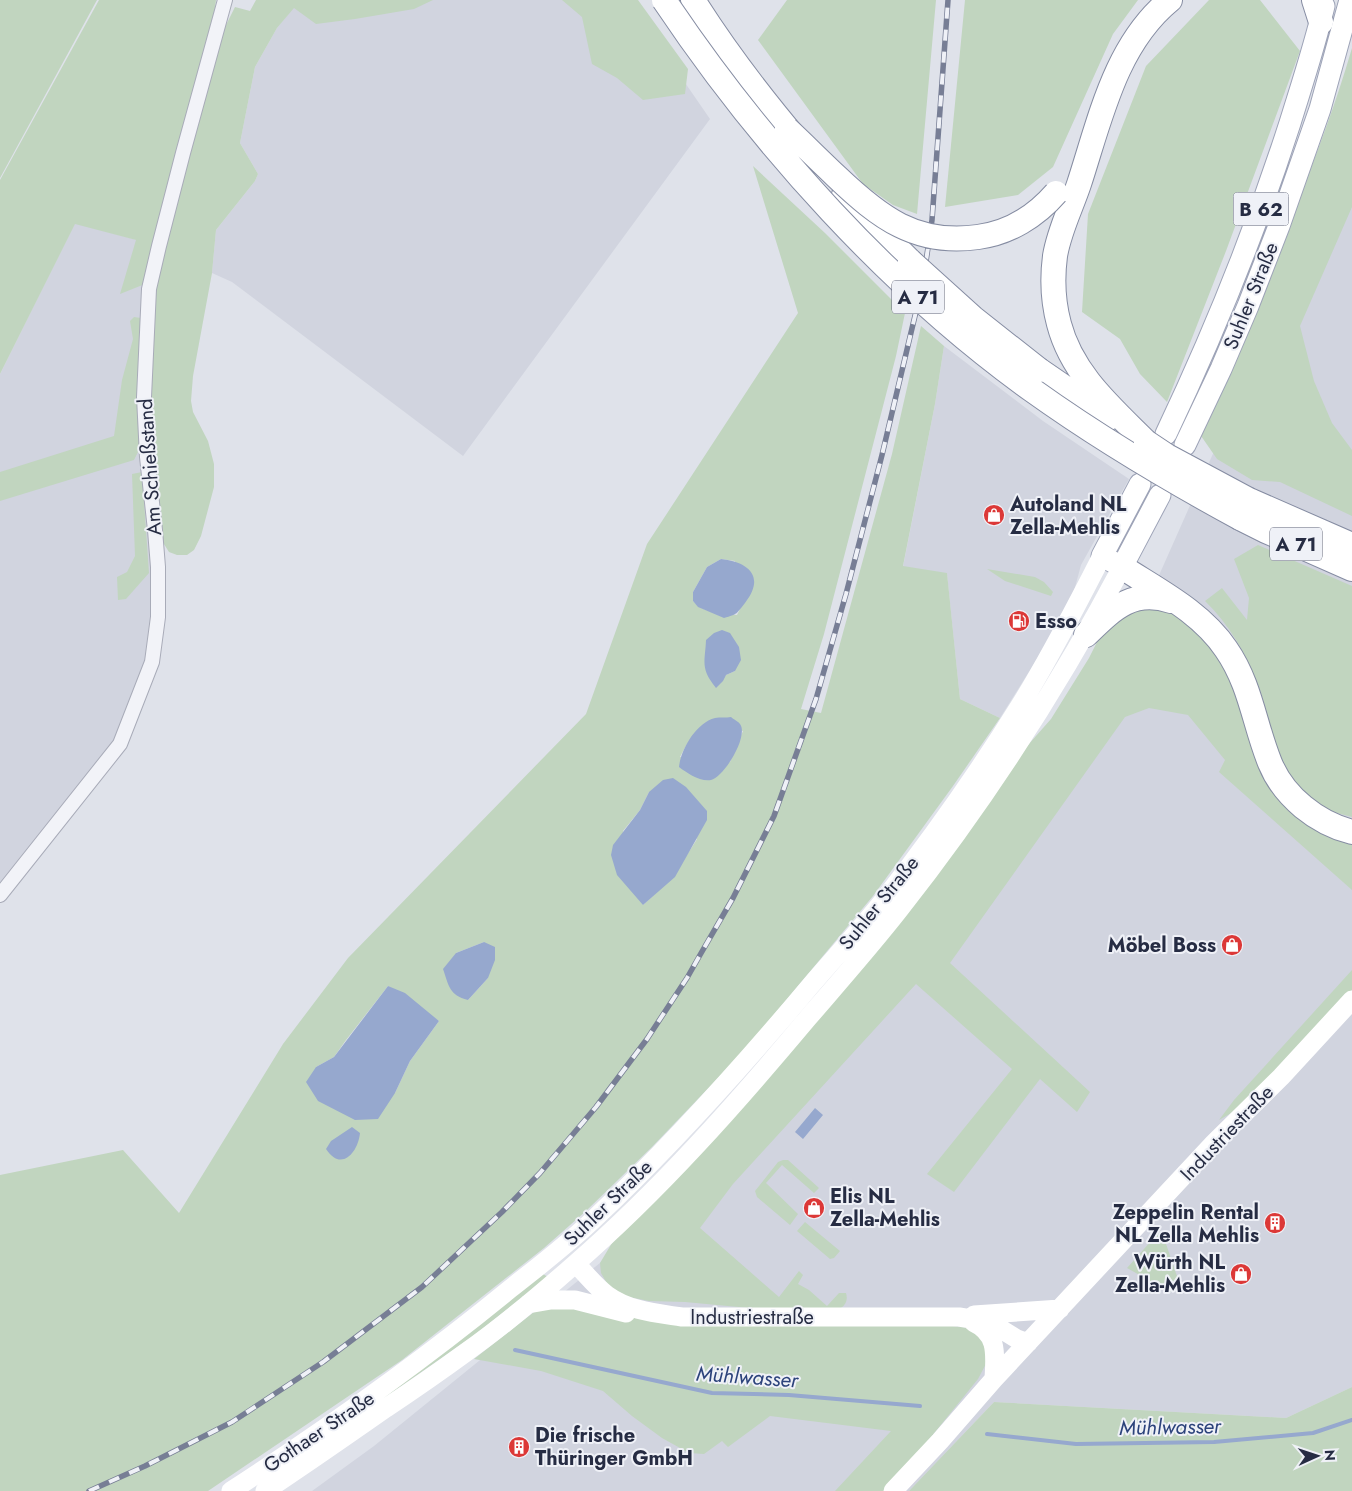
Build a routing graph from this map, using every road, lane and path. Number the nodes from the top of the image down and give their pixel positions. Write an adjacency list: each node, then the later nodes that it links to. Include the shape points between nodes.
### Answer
1 (224, 0): 20 (street, Am Schießstand, via 149,289 144,397 146,457 158,567 158,617 152,662 120,744)
2 (664, 0): 13 (highway, A 71, bridge, via 734,98 786,160 896,277 960,334 1031,389 1171,481)
3 (693, 0): 7 (highway, A 71)
4 (1170, 0): 8 (highway, via 1149,20 1130,46 1067,179)
5 (1350, 0): 6 (main road, Suhler Straße / B 62)
6 (1331, 14): 9 (main road, Suhler Straße / B 62, via 1247,246 1186,390); 10 (main road, Suhler Straße / B 62, via 1320,109 1301,166 1248,306)
7 (787, 129): 8 (highway, bridge, via 875,211 922,235 960,239 994,234 1026,220 1048,202); 9 (highway, A 71, bridge, via 852,204 973,318 1092,407)
8 (1064, 198): 9 (highway, via 1053,284 1059,326 1086,381 1106,402)
9 (1156, 438): 13 (highway, A 71, bridge, via 1167,456)
10 (1185, 445)
11 (1140, 484): 15 (main road, Suhler Straße)
12 (1160, 495): 15 (main road, Suhler Straße)
13 (1245, 509): 14 (highway, A 71); 16 (highway, A 71, via 1266,531)
14 (1352, 545)
15 (1112, 561): 17 (highway); 18 (main road, Suhler Straße); 22 (main road, Suhler Straße, via 998,741 881,903 748,1060)
16 (1352, 569)
17 (1176, 602): 18 (highway, via 1153,596 1136,598 1116,607); 19 (highway, via 1217,636 1237,666 1270,764 1291,795 1322,820)
18 (1086, 635): 24 (main road, Suhler Straße, via 986,794 899,911 703,1140 648,1196)
19 (1352, 832)
20 (0, 895)
21 (1352, 1000): 27 (main road, Industriestraße)
22 (576, 1235): 23 (main road, Suhler Straße); 24 (main road, via 568,1244)
23 (543, 1263): 24 (main road); 32 (main road, Suhler Straße)
24 (569, 1266): 25 (main road, Suhler Straße); 26 (main road, via 568,1281 575,1293); 28 (main road, Industriestraße, via 607,1295)
25 (527, 1304): 26 (main road, via 562,1299); 35 (main road, Gothaer Straße, via 468,1351)
26 (590, 1304): 28 (main road, via 624,1314)
27 (1060, 1309): 29 (main road, Industriestraße); 31 (main road, Industriestraße)
28 (644, 1312): 30 (main road, Industriestraße, via 682,1317)
29 (1001, 1313): 30 (main road, Industriestraße); 31 (main road, via 1019,1320)
30 (945, 1317): 31 (main road, Industriestraße, via 984,1321); 33 (main road, Industriestraße, via 975,1323 990,1336 994,1348)
31 (1028, 1343): 33 (main road, Industriestraße)
32 (406, 1372): 34 (main road, Gothaer Straße)
33 (994, 1380): 36 (main road, Industriestraße)
34 (231, 1491)
35 (264, 1491)
36 (893, 1491)

